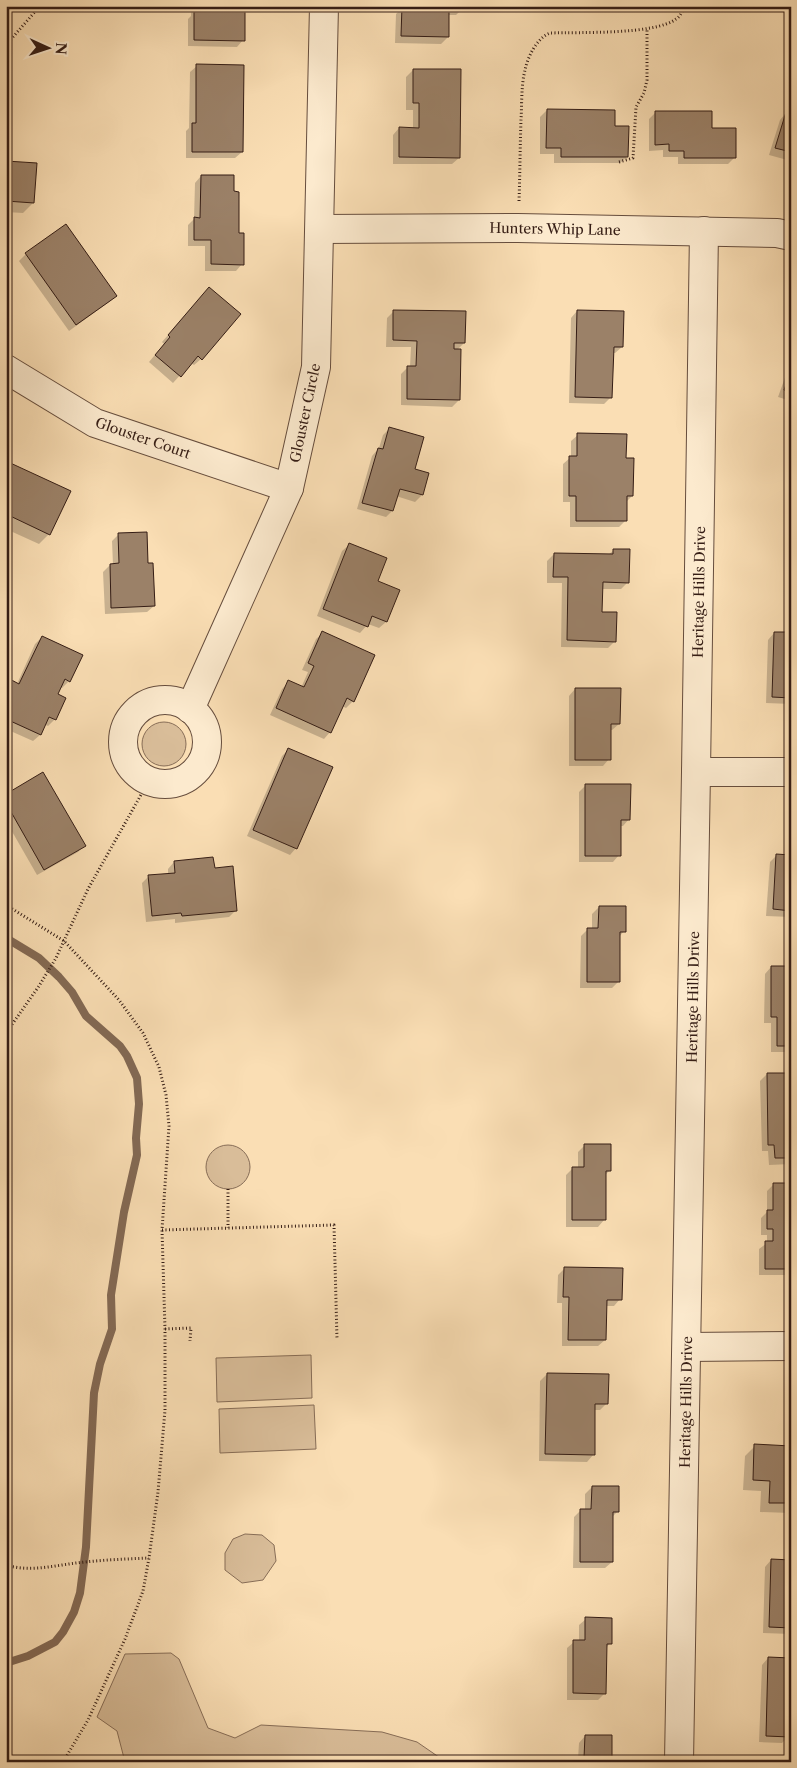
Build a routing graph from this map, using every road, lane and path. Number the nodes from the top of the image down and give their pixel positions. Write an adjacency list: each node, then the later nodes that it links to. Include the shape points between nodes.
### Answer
1 (40, 6): 5 (path)
2 (324, 6): 8 (street, Glouster Circle)
3 (685, 6): 4 (path, via 675,21)
4 (647, 29): 6 (path, via 647,80 636,108 633,158); 7 (path, via 550,34 534,47 524,71)
5 (6, 45)
6 (619, 162)
7 (518, 228): 8 (street, Hunters Whip Lane); 9 (street, Hunters Whip Lane)
8 (320, 229): 12 (street, Glouster Circle, via 316,367)
9 (704, 231): 10 (street, Hunters Whip Lane); 14 (street, Heritage Hills Drive)
10 (791, 236)
11 (6, 369): 12 (street, Glouster Court, via 95,423)
12 (289, 488): 13 (street, Glouster Circle)
13 (190, 709): 16 (street, via 205,728 208,743 201,763 188,777 176,783); 16 (street, via 174,701 160,700 134,714 127,726 124,752 138,774)
14 (696, 772): 15 (street); 27 (street, Heritage Hills Drive)
15 (791, 772)
16 (150, 781): 18 (path, via 88,889)
17 (6, 905): 18 (path)
18 (64, 942): 19 (path, via 39,986); 22 (path, via 119,1000 143,1032 160,1067 169,1126)
19 (6, 1033)
20 (228, 1188): 21 (path)
21 (228, 1228): 22 (path); 24 (path, via 334,1225)
22 (162, 1230): 23 (path)
23 (165, 1328): 25 (path, via 191,1328); 28 (path, via 165,1410)
24 (337, 1338)
25 (190, 1341)
26 (791, 1346): 27 (street)
27 (687, 1347): 31 (street, Heritage Hills Drive)
28 (149, 1558): 29 (path, via 37,1568); 30 (path, via 143,1591 125,1639 88,1720)
29 (6, 1566)
30 (63, 1762)
31 (679, 1762)

